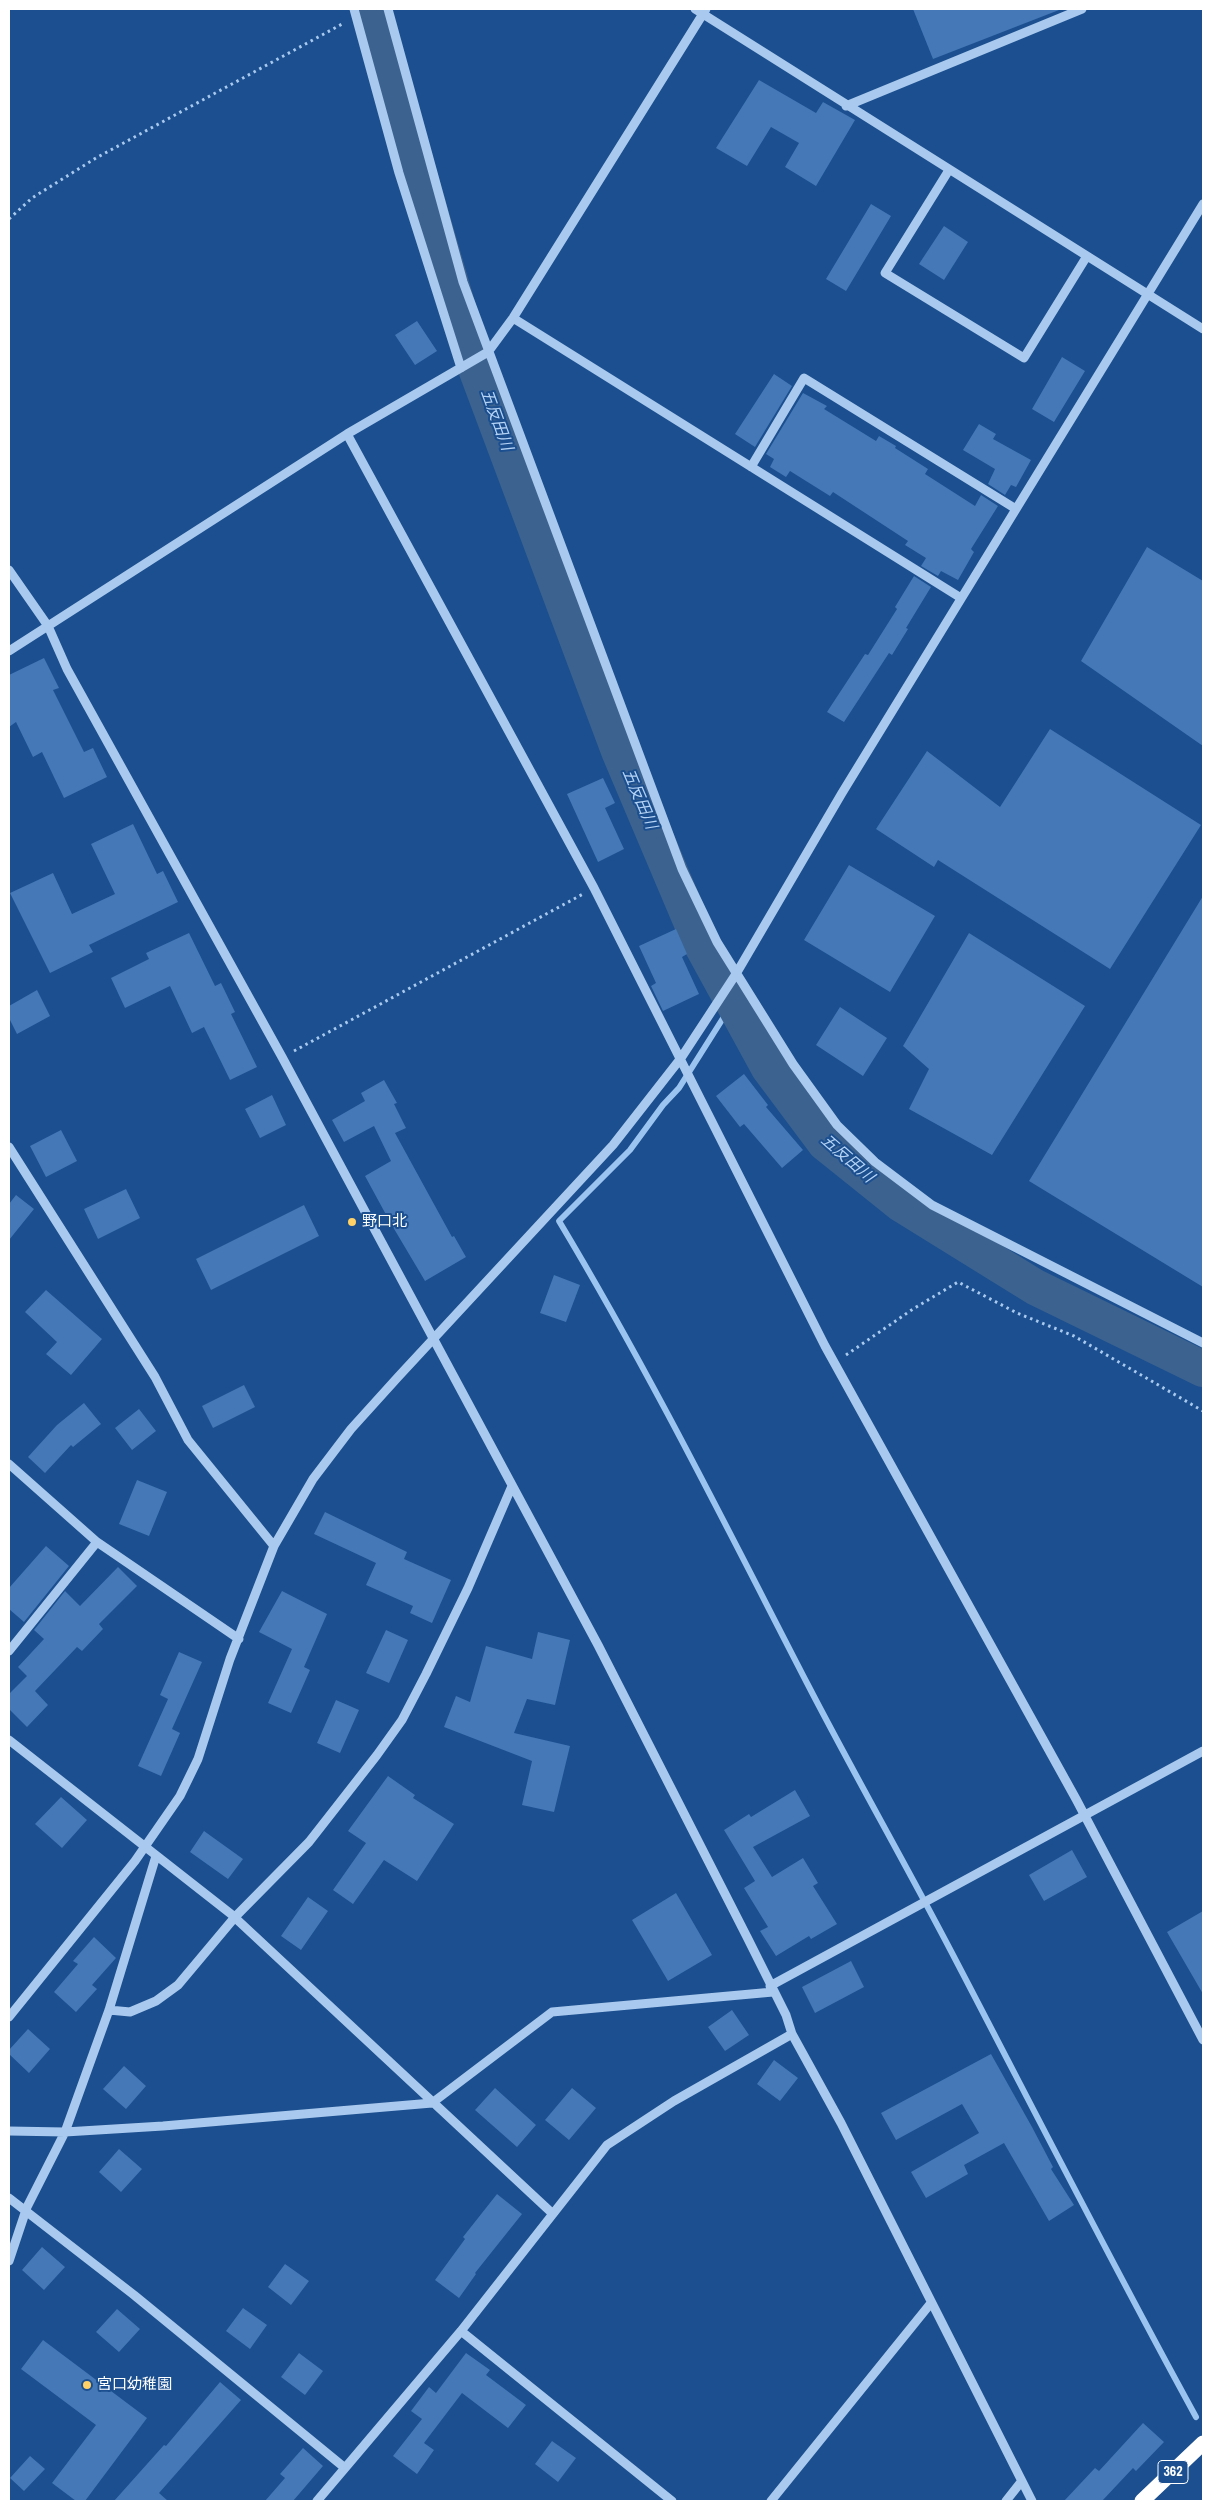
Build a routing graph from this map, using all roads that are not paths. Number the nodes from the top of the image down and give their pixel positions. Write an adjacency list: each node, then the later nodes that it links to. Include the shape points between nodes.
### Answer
1 (388, 9): 13 (street, via 463,282)
2 (694, 9): 4 (street)
3 (1082, 9): 6 (street)
4 (704, 11): 6 (street); 11 (street)
5 (355, 13): 14 (street, via 399,173)
6 (846, 106): 7 (street)
7 (949, 170): 9 (street); 9 (street, via 885,274 1024,358)
8 (1203, 204): 10 (street)
9 (1087, 256): 10 (street)
10 (1149, 294): 12 (street); 17 (street)
11 (512, 318): 13 (street); 16 (street)
12 (1203, 329)
13 (487, 352): 14 (street); 22 (street, via 682,869)
14 (462, 367): 15 (street)
15 (347, 434): 20 (street); 23 (street, via 594,888)
16 (750, 467): 17 (street, via 804,378); 19 (street)
17 (1016, 509): 19 (street)
18 (9, 570): 20 (street)
19 (961, 598): 22 (street)
20 (48, 626): 21 (street); 25 (street, via 67,669 282,1057)
21 (9, 651)
22 (736, 974): 23 (street); 26 (street, via 793,1064 837,1125 875,1162 932,1205)
23 (681, 1058): 25 (street, via 614,1145); 35 (street, via 835,1363)
24 (9, 1147): 30 (street, via 155,1377 188,1440)
25 (433, 1341): 28 (street); 30 (street, via 351,1429 313,1479)
26 (1203, 1343)
27 (9, 1464): 29 (street)
28 (512, 1486): 38 (street, via 468,1588 402,1720 309,1842); 39 (street, via 598,1645)
29 (98, 1542): 31 (street); 32 (street)
30 (274, 1546): 31 (street)
31 (239, 1639): 36 (street, via 198,1759 174,1807)
32 (9, 1651)
33 (9, 1740): 36 (street)
34 (1203, 1751): 35 (street)
35 (1085, 1815): 39 (street); 43 (street)
36 (144, 1847): 37 (street); 41 (street)
37 (156, 1856): 38 (street); 40 (street)
38 (235, 1918): 40 (street, via 178,1985 156,2001 130,2012); 44 (street)
39 (772, 1989): 42 (street); 44 (street, via 552,2012)
40 (109, 2010): 46 (street)
41 (9, 2017)
42 (792, 2034): 49 (street, via 674,2101 607,2145); 51 (street, via 841,2123)
43 (1203, 2040)
44 (432, 2103): 46 (street); 49 (street)
45 (9, 2132): 46 (street)
46 (65, 2132): 48 (street)
47 (9, 2198): 48 (street)
48 (26, 2210): 50 (street); 54 (street)
49 (553, 2214): 52 (street)
50 (9, 2261)
51 (931, 2303): 55 (street); 58 (street)
52 (461, 2330): 54 (street); 57 (street)
53 (1203, 2443): 61 (highway, 362)
54 (345, 2468): 56 (street)
55 (1021, 2482): 59 (street); 60 (street)
56 (317, 2501)
57 (672, 2501)
58 (771, 2501)
59 (1006, 2501)
60 (1032, 2501)
61 (1142, 2501)

